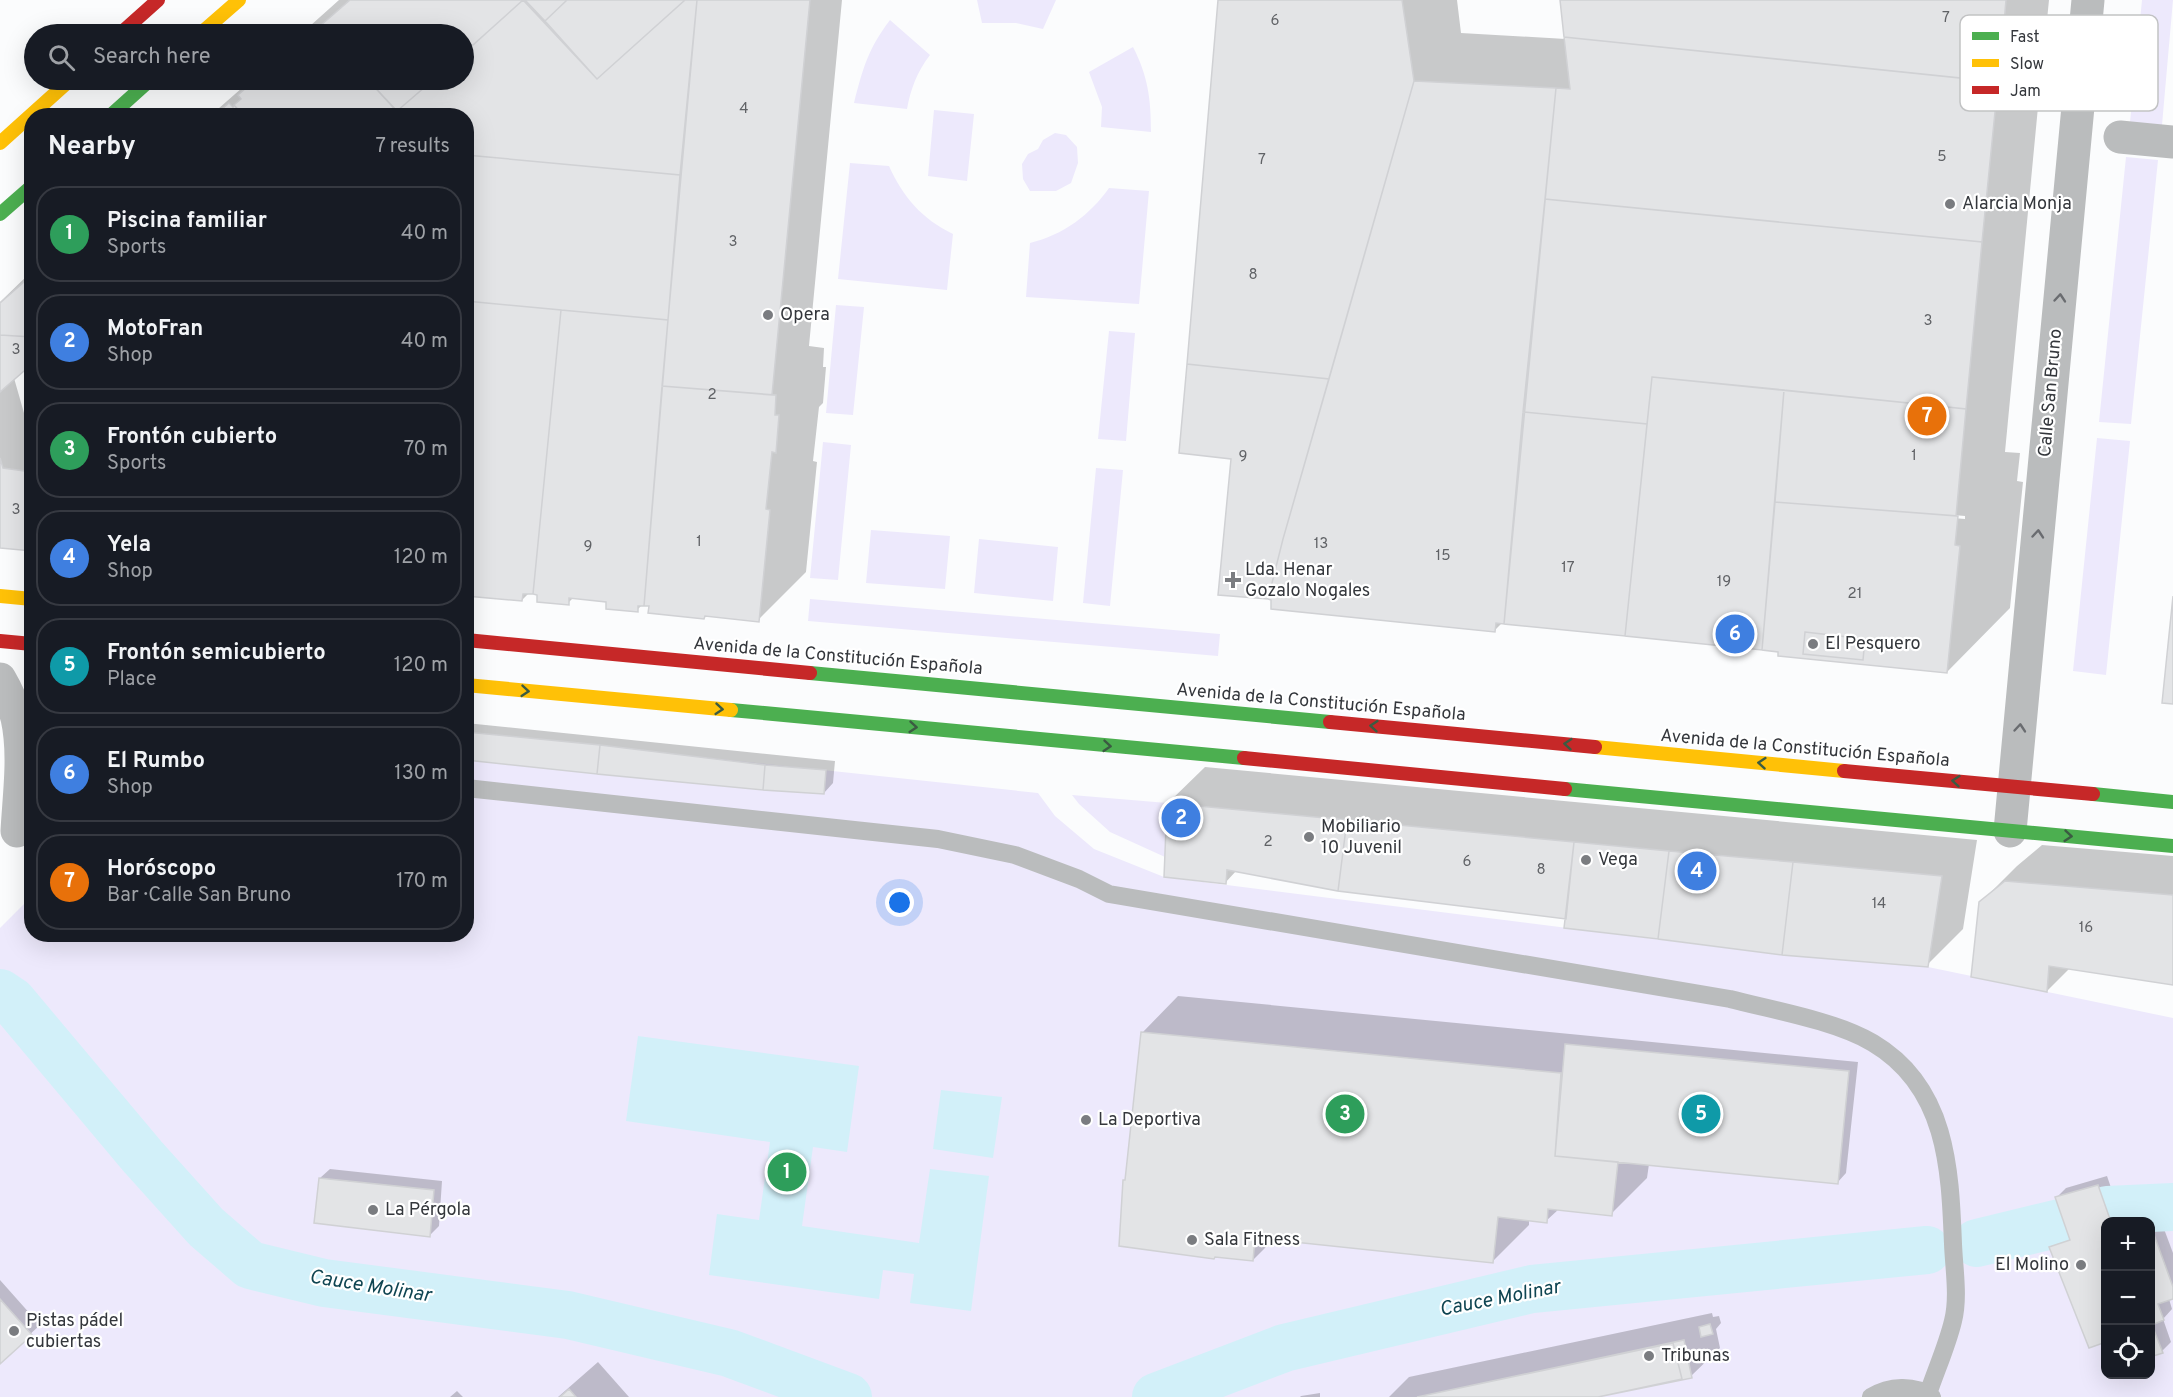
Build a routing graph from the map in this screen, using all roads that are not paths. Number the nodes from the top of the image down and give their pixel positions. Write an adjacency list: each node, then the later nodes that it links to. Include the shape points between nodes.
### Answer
1 (158, 0): 5 (highway)
2 (238, 0): 6 (highway)
3 (2088, 0): 4 (street, Calle San Bruno, one-way to 3)
4 (2087, 15)
5 (131, 24)
6 (211, 24)
7 (59, 90): 9 (highway)
8 (139, 90): 10 (highway)
9 (39, 108)
10 (119, 108)
11 (2078, 111): 25 (street, Calle San Bruno, one-way to 11)
12 (24, 121): 15 (highway)
13 (2120, 137): 14 (street)
14 (2173, 142)
15 (0, 143)
16 (24, 193): 17 (highway)
17 (0, 214)
18 (0, 596): 19 (highway)
19 (24, 598)
20 (0, 641): 22 (highway)
21 (474, 641): 25 (highway, Avenida de la Constitución Española, one-way to 21)
22 (24, 643)
23 (0, 679): 29 (street, via 17,719 20,768)
24 (474, 686): 28 (highway, one-way to 28)
25 (2015, 786): 27 (highway, Avenida de la Constitución Española); 28 (street, Calle San Bruno)
26 (474, 789): 31 (lane, via 938,839 1015,855 1109,894 1730,999 1831,1026 1873,1043 1902,1066 1926,1096 1949,1169 1953,1320)
27 (2173, 802)
28 (2010, 831): 30 (highway, one-way to 30)
29 (16, 832)
30 (2173, 846)
31 (1930, 1396): 32 (lane, via 1897,1388)
32 (1871, 1397)

